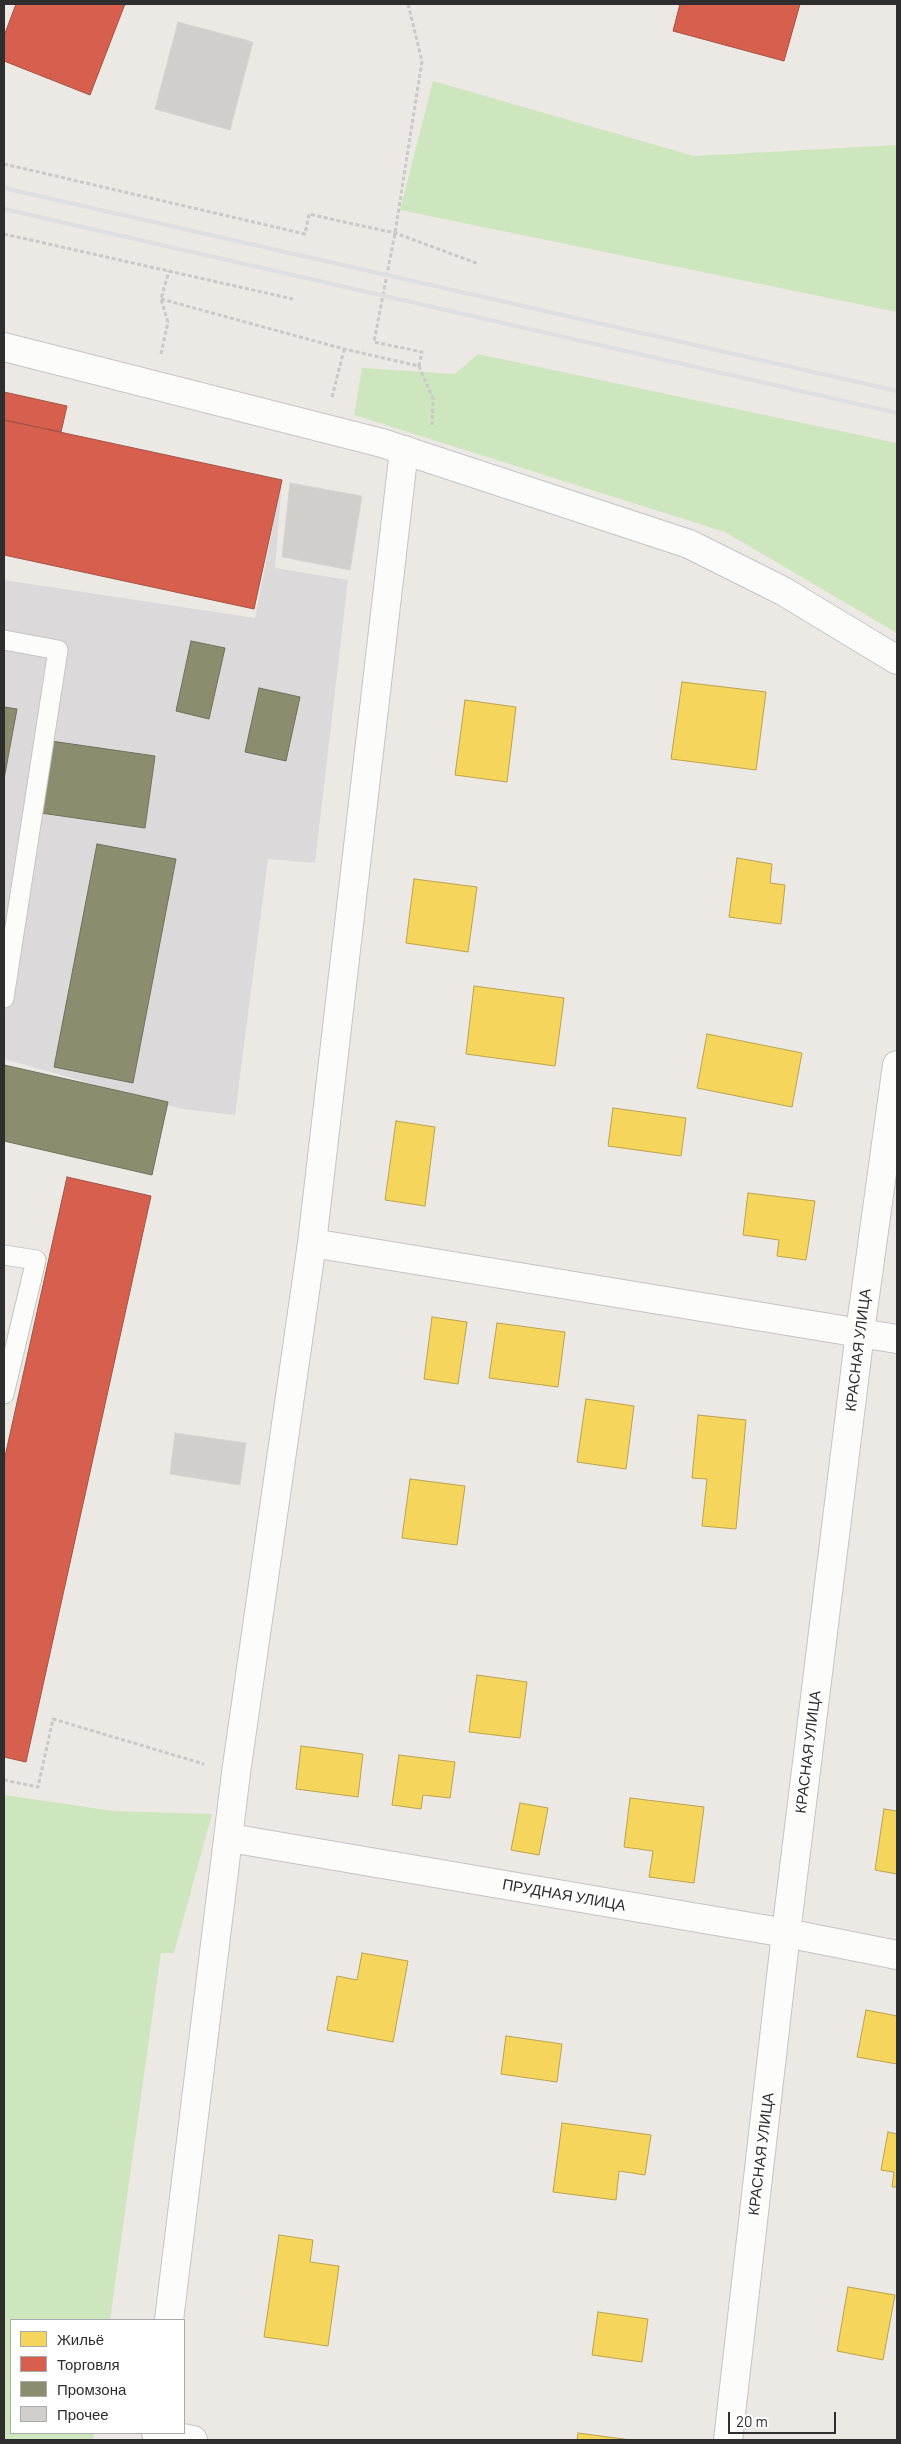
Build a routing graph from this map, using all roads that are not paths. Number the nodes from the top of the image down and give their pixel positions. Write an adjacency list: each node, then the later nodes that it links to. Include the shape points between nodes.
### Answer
1 (4, 347): 2 (street, via 325,426)
2 (413, 453): 4 (street, via 689,544 783,591); 7 (street)
3 (4, 640): 5 (lane, via 58,650)
4 (897, 660)
5 (4, 998)
6 (897, 1065): 9 (street, КРАСНАЯ УЛИЦА)
7 (312, 1243): 9 (street); 12 (street, via 236,1773)
8 (4, 1255): 11 (lane, via 36,1260)
9 (860, 1332): 10 (street); 13 (street, КРАСНАЯ УЛИЦА)
10 (897, 1339)
11 (4, 1394)
12 (230, 1838): 13 (street, ПРУДНАЯ УЛИЦА); 15 (street)
13 (786, 1933): 14 (street, ПРУДНАЯ УЛИЦА); 18 (street, КРАСНАЯ УЛИЦА)
14 (897, 1955)
15 (168, 2319)
16 (161, 2434): 17 (street)
17 (194, 2440)
18 (728, 2440)

